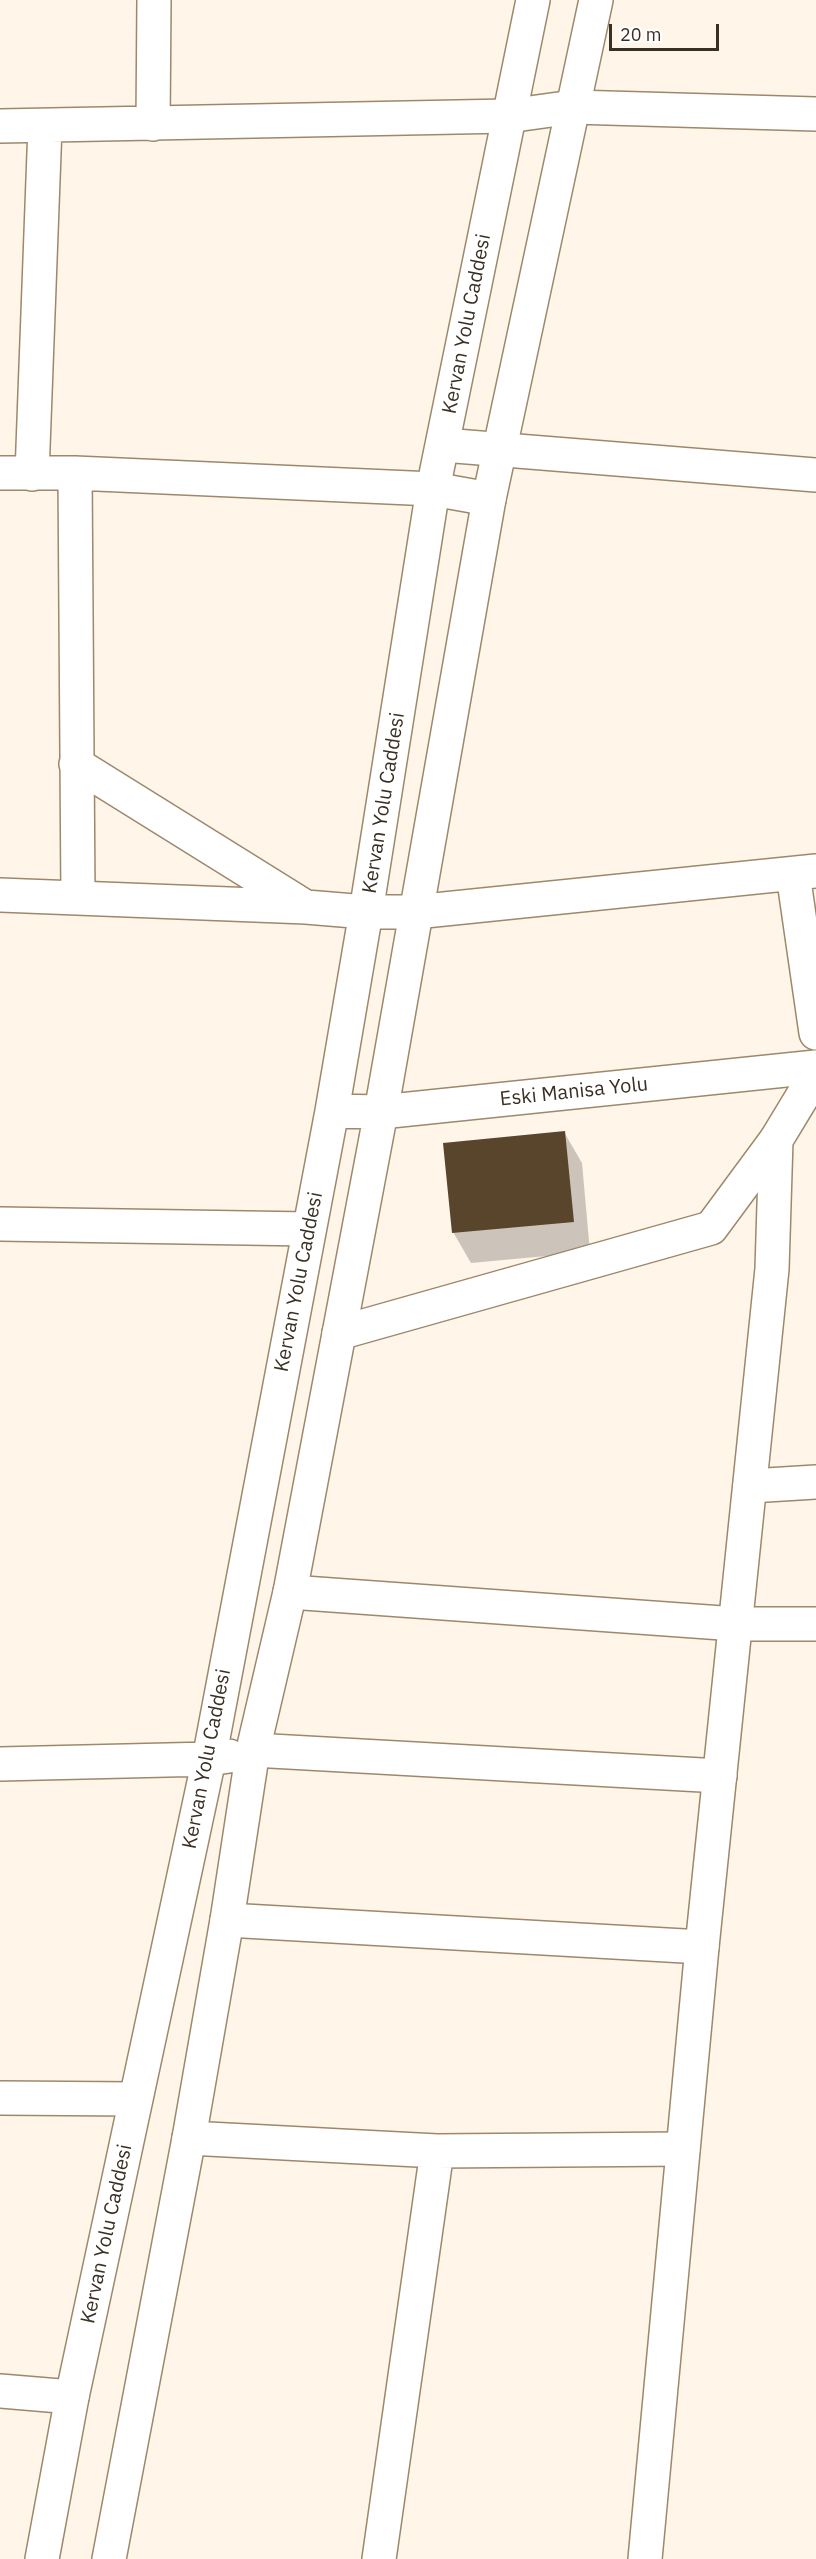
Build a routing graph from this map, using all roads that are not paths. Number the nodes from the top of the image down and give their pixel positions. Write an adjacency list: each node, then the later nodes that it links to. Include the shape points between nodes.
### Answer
1 (154, 0): 7 (street)
2 (533, 0): 6 (street, Kervan Yolu Caddesi)
3 (596, 0): 4 (street)
4 (573, 106): 5 (street); 6 (street); 11 (street)
5 (813, 106)
6 (508, 116): 7 (street); 10 (street, Kervan Yolu Caddesi)
7 (153, 124): 9 (street)
8 (0, 126): 9 (street)
9 (45, 126): 14 (street)
10 (443, 445): 11 (street); 16 (street, Kervan Yolu Caddesi)
11 (500, 449): 15 (street); 17 (street)
12 (0, 473): 14 (street)
13 (75, 473): 14 (street); 16 (street); 18 (street)
14 (32, 474)
15 (816, 475)
16 (433, 489): 17 (street); 23 (street, Kervan Yolu Caddesi)
17 (489, 499): 24 (street)
18 (76, 764): 21 (street); 22 (street)
19 (805, 873): 24 (street); 25 (street)
20 (0, 895): 21 (street)
21 (78, 898): 22 (street)
22 (306, 907): 23 (street)
23 (366, 912): 24 (street); 28 (street, Kervan Yolu Caddesi)
24 (415, 912): 29 (street)
25 (816, 1033)
26 (816, 1066): 29 (street, Eski Manisa Yolu)
27 (816, 1074): 30 (street)
28 (332, 1111): 29 (street, Eski Manisa Yolu); 32 (street, Kervan Yolu Caddesi)
29 (381, 1112): 33 (street)
30 (776, 1140): 33 (street, via 711,1228); 35 (street, via 772,1269)
31 (0, 1224): 32 (street)
32 (308, 1229): 40 (street, Kervan Yolu Caddesi)
33 (339, 1333): 36 (street)
34 (816, 1482): 35 (street)
35 (750, 1486): 37 (street)
36 (290, 1592): 37 (street); 39 (street)
37 (736, 1624): 38 (street); 42 (street)
38 (816, 1624)
39 (253, 1750): 40 (street); 42 (street); 43 (street)
40 (209, 1759): 41 (street); 46 (street, Kervan Yolu Caddesi)
41 (0, 1764)
42 (720, 1776): 44 (street)
43 (227, 1920): 44 (street); 47 (street)
44 (702, 1947): 48 (street)
45 (0, 2098): 46 (street)
46 (135, 2099): 51 (street, Kervan Yolu Caddesi)
47 (189, 2138): 49 (street); 53 (street)
48 (683, 2149): 49 (street); 55 (street)
49 (437, 2151): 54 (street)
50 (0, 2391): 51 (street)
51 (72, 2397): 52 (street, Kervan Yolu Caddesi)
52 (42, 2559)
53 (109, 2559)
54 (379, 2559)
55 (645, 2559)

